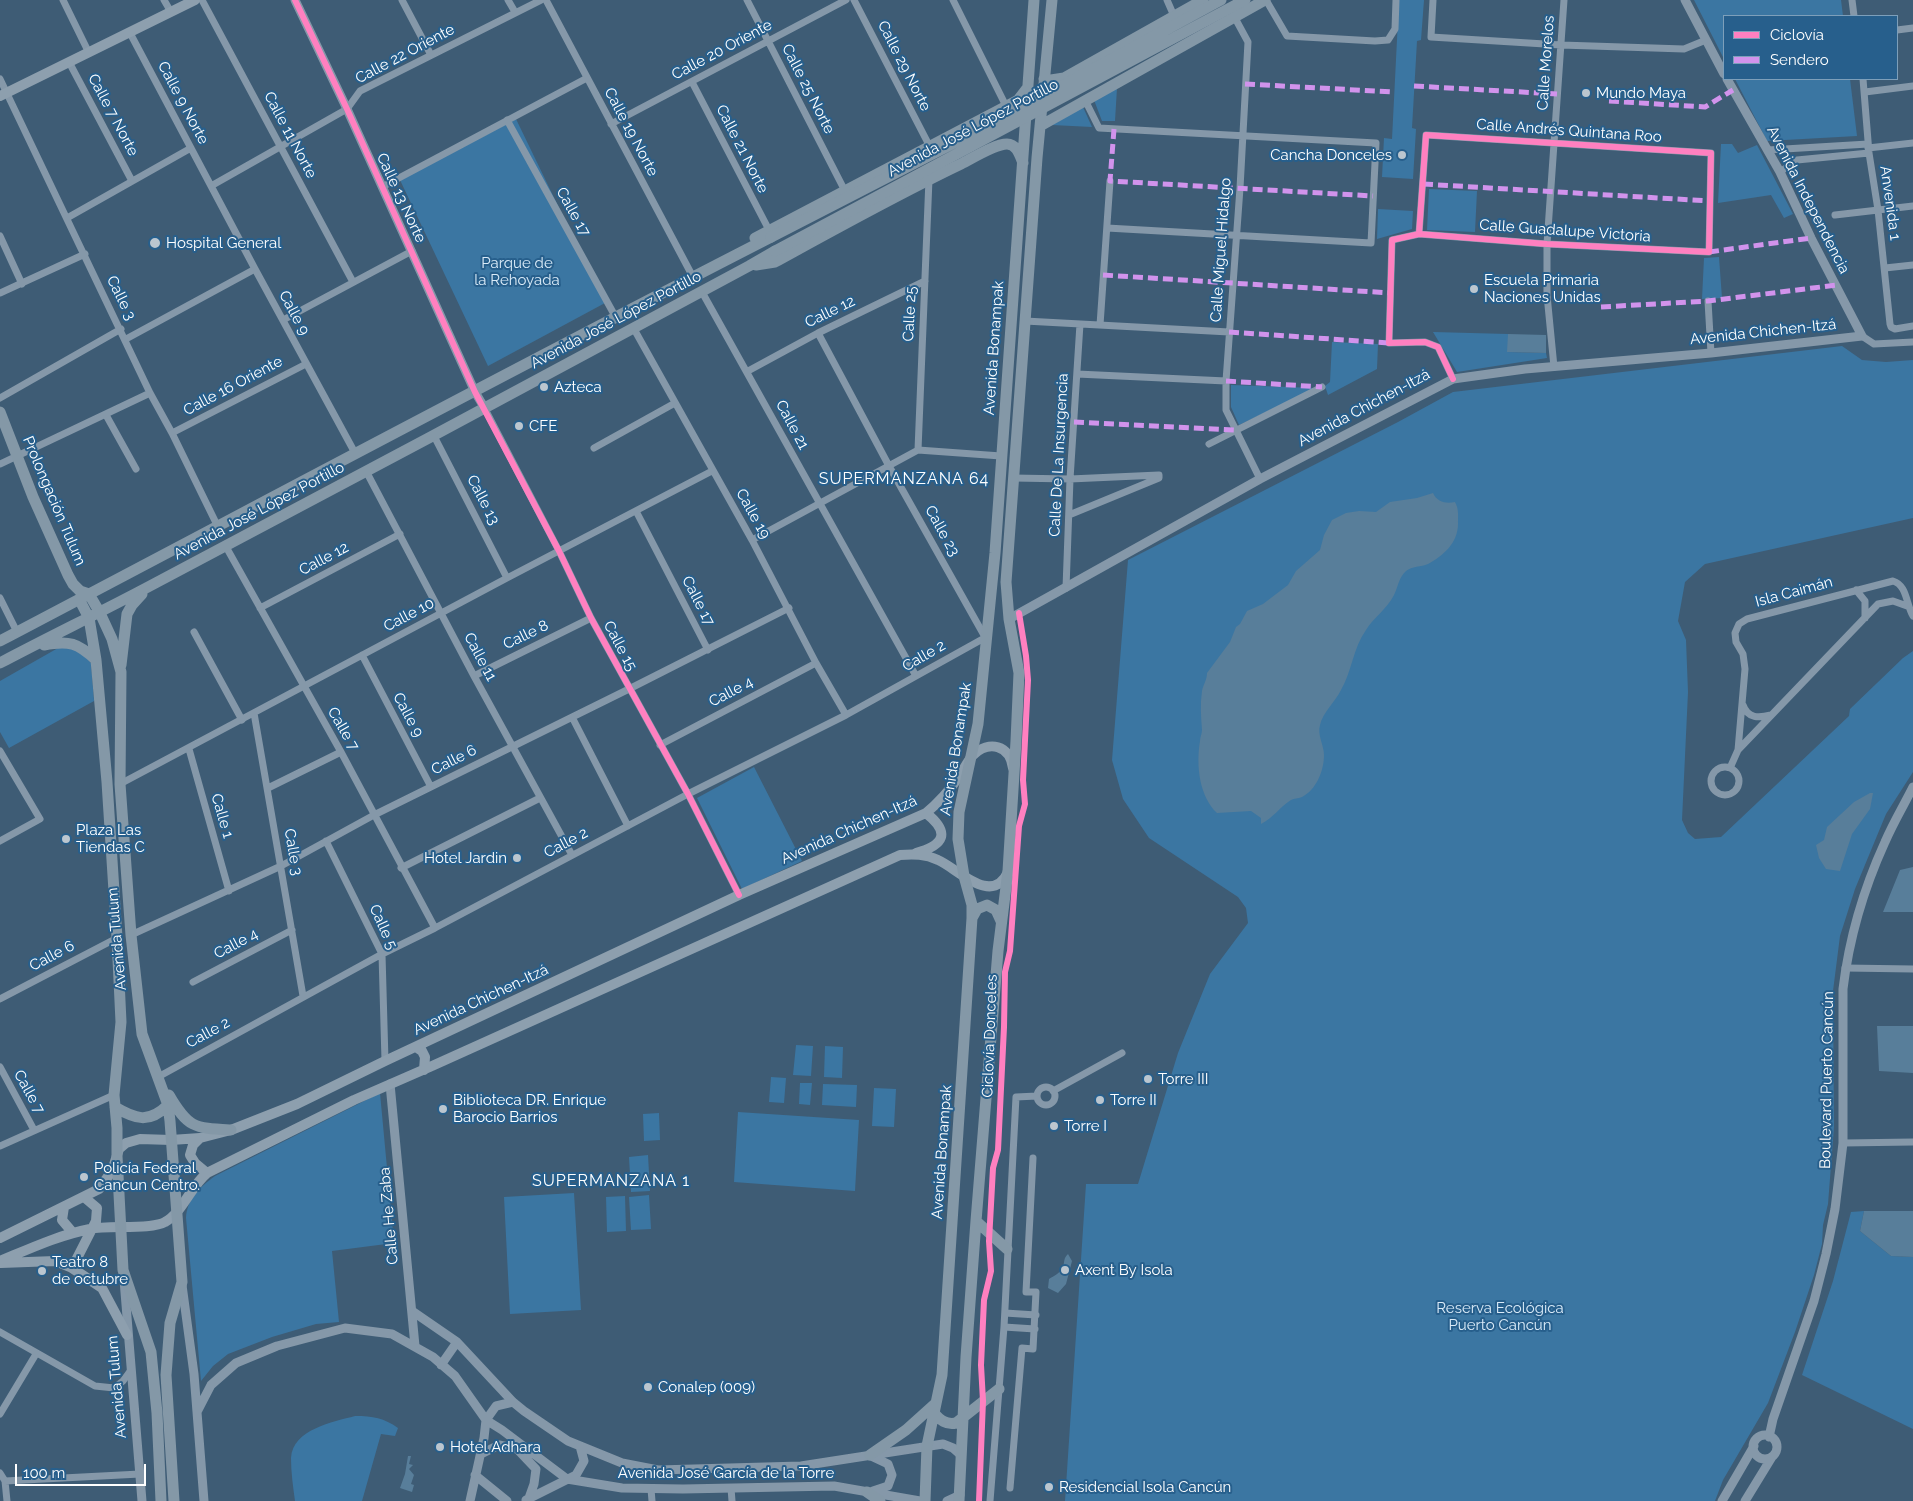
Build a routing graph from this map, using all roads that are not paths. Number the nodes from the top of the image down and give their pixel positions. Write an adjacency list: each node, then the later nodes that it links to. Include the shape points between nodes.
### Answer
1 (63, 0): 37 (street)
2 (164, 0): 26 (street)
3 (194, 0): 26 (main road)
4 (202, 0): 63 (street, Calle 11 Norte)
5 (295, 0): 54 (street, Calle 13 Norte)
6 (402, 0): 38 (street)
7 (508, 0): 27 (street)
8 (541, 0): 27 (street, Calle 22 Oriente)
9 (546, 0): 42 (street, Calle 19 Norte)
10 (747, 0): 35 (street, Calle 25 Norte)
11 (846, 0): 35 (street, Calle 20 Oriente)
12 (854, 0): 62 (street, Calle 29 Norte)
13 (954, 0): 53 (street)
14 (1034, 0): 49 (main road, Avenida Bonampak)
15 (1052, 0): 44 (main road, Avenida Bonampak)
16 (1167, 0): 29 (street)
17 (1203, 0): 29 (main road)
18 (1221, 0): 81 (main road, Avenida José López Portillo, bridge, via 1012,114)
19 (1245, 0): 90 (main road, Avenida José López Portillo, bridge)
20 (1266, 0): 21 (street, via 1287,36 1375,41 1388,40 1395,29); 30 (main road)
21 (1396, 0)
22 (1433, 0): 36 (street, via 1431,37)
23 (1564, 0): 36 (street, Calle Morelos)
24 (1685, 0): 34 (street)
25 (1852, 0): 28 (street)
26 (171, 12): 33 (main road)
27 (515, 12): 38 (street, Calle 22 Oriente)
28 (1854, 15)
29 (1174, 16): 40 (main road)
30 (1235, 18): 52 (main road); 59 (street, Calle Miguel Hidalgo, via 1248,42)
31 (1913, 28): 32 (street)
32 (1898, 30)
33 (130, 32): 37 (main road); 64 (street, Calle 9 Norte)
34 (1706, 40): 36 (street, via 1684,49); 41 (street)
35 (768, 41): 47 (street, Calle 20 Oriente); 75 (street, Calle 25 Norte)
36 (1561, 45): 60 (street, Calle Morelos)
37 (89, 53): 39 (main road)
38 (431, 55): 54 (street, Calle 22 Oriente, via 360,91)
39 (69, 62): 51 (main road); 71 (street, Calle 7 Norte)
40 (1076, 71): 44 (main road, via 1064,78); 52 (main road, via 1072,89)
41 (1723, 72)
42 (587, 78): 56 (street); 57 (street, Calle 19 Norte)
43 (0, 79): 51 (street, Calle 3)
44 (1044, 79): 58 (main road, Avenida Bonampak)
45 (1728, 80): 67 (street, Avenida Independencia)
46 (1863, 80): 50 (street, Anvenida 1)
47 (692, 82): 57 (street, Calle 20 Oriente); 81 (street, Calle 21 Norte)
48 (1913, 86): 50 (street)
49 (1028, 87): 53 (main road, via 1018,100); 68 (main road, Avenida Bonampak)
50 (1865, 92): 66 (street, Anvenida 1)
51 (3, 94): 79 (street, Calle 3)
52 (1086, 100): 58 (main road); 59 (street, via 1099,128)
53 (1006, 106): 55 (main road)
54 (347, 109): 63 (street, Calle 22 Oriente); 74 (street, Calle 13 Norte)
55 (980, 119): 62 (main road); 65 (main road, via 993,120 1002,131 1001,141)
56 (506, 120): 74 (street); 100 (street, Calle 17)
57 (611, 124): 93 (street, Calle 19 Norte)
58 (1040, 126): 102 (main road, Avenida Bonampak)
59 (1243, 135): 82 (street, Calle Miguel Hidalgo); 82 (street, via 1376,143 1371,242)
60 (1554, 143): 83 (street, Calle Andrés Quintana Roo, via 1426,135); 85 (street, Calle Morelos); 87 (street, Calle Andrés Quintana Roo, via 1711,153)
61 (1913, 143): 66 (street)
62 (929, 145): 75 (main road)
63 (281, 146): 73 (street, Calle 22 Oriente); 95 (street, Calle 11 Norte)
64 (191, 148): 71 (street); 73 (street, Calle 9 Norte)
65 (994, 148): 68 (main road, via 1007,144 1014,146); 70 (main road)
66 (1868, 149): 67 (street); 69 (street, via 1797,160); 77 (street, Anvenida 1)
67 (1768, 150): 69 (street, Avenida Independencia)
68 (1023, 164): 136 (main road, Avenida Bonampak)
69 (1780, 172): 110 (street, Avenida Independencia)
70 (929, 179): 90 (main road, via 775,262); 94 (street, Calle 25)
71 (132, 181): 79 (street)
72 (1110, 181): 80 (street)
73 (211, 186): 92 (street, Calle 9)
74 (382, 187): 86 (street, Calle 13 Norte)
75 (845, 190): 81 (main road)
76 (1913, 206): 77 (street)
77 (1878, 210): 78 (street); 91 (street, Anvenida 1)
78 (1836, 215)
79 (68, 218): 88 (street, Calle 3)
80 (1107, 228): 82 (street); 104 (street)
81 (770, 234): 93 (main road, Avenida José López Portillo)
82 (1237, 234): 108 (street, Calle Miguel Hidalgo)
83 (1419, 234): 85 (street, Calle Guadalupe Victoria); 118 (street, Calle Guadalupe Victoria, via 1392,240 1389,342 1425,342 1438,347)
84 (0, 236): 96 (street)
85 (1547, 244): 87 (street, Calle Guadalupe Victoria); 115 (street, Calle Morelos, via 1547,295)
86 (412, 251): 95 (street); 121 (street, Calle 13 Norte)
87 (1709, 252)
88 (84, 254): 96 (street); 107 (street, Calle 3)
89 (1913, 265): 91 (street)
90 (749, 266): 97 (main road, Avenida José López Portillo)
91 (1885, 268): 105 (street, Anvenida 1, via 1891,327)
92 (255, 269): 101 (street, Calle 9); 111 (street)
93 (693, 277): 100 (main road, Avenida José López Portillo)
94 (925, 281): 109 (street, Calle 12); 133 (street, Calle 25)
95 (354, 282): 101 (street)
96 (22, 284): 98 (street)
97 (702, 292): 106 (main road, Avenida José López Portillo); 116 (street, Calle 21)
98 (0, 293)
99 (1708, 301): 113 (street)
100 (615, 316): 121 (main road, Avenida José López Portillo)
101 (283, 320): 114 (street, Calle 9)
102 (1025, 321): 103 (street); 142 (main road, Avenida Bonampak)
103 (1080, 324): 104 (street); 117 (street, Calle De La Insurgencia)
104 (1100, 325): 108 (street)
105 (1913, 326)
106 (634, 329): 124 (street, Calle 19); 125 (main road, Avenida José López Portillo)
107 (120, 330): 111 (street, Calle 3); 123 (street)
108 (1229, 332): 119 (street, Calle Miguel Hidalgo)
109 (818, 333): 116 (street, Calle 12); 138 (street, Calle 23)
110 (1862, 336): 112 (street, via 1874,344); 113 (street, Avenida Chichen-Itzá)
111 (126, 339): 122 (street, Calle 3)
112 (1913, 342)
113 (1711, 353): 115 (street, Avenida Chichen-Itzá)
114 (306, 364): 129 (street, Calle 16 Oriente); 134 (street, Calle 9)
115 (1554, 367): 118 (street, Avenida Chichen-Itzá)
116 (748, 371): 145 (street, Calle 21)
117 (1077, 374): 119 (street); 143 (street, Calle De La Insurgencia)
118 (1453, 379): 144 (street, Avenida Chichen-Itzá)
119 (1226, 381): 128 (street, Calle Miguel Hidalgo, via 1226,410)
120 (1322, 386): 128 (street)
121 (475, 392): 125 (street, Calle 13 Norte); 134 (main road, Avenida José López Portillo)
122 (150, 393): 127 (street); 129 (street, Calle 3)
123 (0, 398)
124 (675, 403): 132 (street); 141 (street, Calle 19)
125 (484, 408): 130 (main road, Avenida José López Portillo); 152 (street, Calle 15)
126 (0, 412): 135 (main road, Prolongación Tulum)
127 (106, 415): 135 (street); 139 (street)
128 (1235, 430): 131 (street); 144 (street, Calle Miguel Hidalgo)
129 (172, 433): 148 (street, Calle 3)
130 (434, 436): 140 (main road, Avenida José López Portillo); 153 (street, Calle 13)
131 (1209, 444)
132 (594, 448)
133 (918, 450): 136 (street); 138 (street)
134 (355, 453): 148 (main road, Avenida José López Portillo)
135 (17, 455): 137 (street); 157 (main road, Prolongación Tulum, via 68,575)
136 (1002, 456): 171 (main road, Avenida Bonampak, via 996,552)
137 (0, 464)
138 (889, 466): 145 (street); 171 (street, Calle 23)
139 (136, 469)
140 (366, 470): 149 (street, Calle 11); 151 (main road, Avenida José López Portillo)
141 (712, 470): 146 (street, Calle 10); 150 (street, Calle 19)
142 (1013, 478): 143 (street); 168 (main road, Avenida Bonampak, via 1006,582)
143 (1070, 478): 147 (street, Calle De La Insurgencia); 147 (street, via 1159,475 1159,478)
144 (1260, 479): 155 (street, Avenida Chichen-Itzá)
145 (819, 504): 150 (street); 181 (street, Calle 21)
146 (636, 511): 152 (street, Calle 10); 174 (street, Calle 17)
147 (1069, 515): 155 (street, Calle De La Insurgencia)
148 (218, 527): 157 (main road, Avenida José López Portillo)
149 (400, 534): 160 (street, Calle 12); 163 (street, Calle 11)
150 (752, 540): 161 (street, Calle 19)
151 (225, 545): 154 (main road, Avenida José López Portillo); 160 (street, Calle 7)
152 (559, 551): 153 (street, Calle 10); 166 (street, Calle 15)
153 (507, 578): 163 (street, Calle 10)
154 (148, 587): 162 (main road, Avenida José López Portillo); 179 (main road, via 127,614)
155 (1066, 588): 168 (street, Avenida Chichen-Itzá)
156 (1856, 590): 159 (street, Isla Caimán, via 1898,582); 167 (street, via 1865,601); 186 (street, Isla Caimán, via 1747,619 1739,624 1735,633 1745,661)
157 (84, 597): 162 (main road, Avenida Tulum); 165 (main road, Avenida Tulum); 169 (main road, Avenida José López Portillo)
158 (0, 598): 169 (street)
159 (1907, 606): 164 (street, Isla Caimán); 167 (street, Isla Caimán, via 1886,601 1878,604)
160 (260, 608): 182 (street, Calle 7)
161 (789, 608): 174 (street, Calle 6); 178 (street, Calle 19)
162 (100, 612): 165 (main road, Avenida José López Portillo); 179 (main road, Avenida Tulum)
163 (442, 613): 175 (street, Calle 10); 180 (street, Calle 11)
164 (1913, 616)
165 (89, 618): 173 (main road, Avenida José López Portillo); 176 (main road, Avenida Tulum)
166 (591, 618): 180 (street, Calle 8); 183 (street, Calle 15)
167 (1865, 618): 189 (street, Isla Caimán)
168 (1009, 619): 200 (main road, Avenida Bonampak, via 1018,673)
169 (18, 632): 172 (main road, Avenida José López Portillo)
170 (194, 632): 191 (street)
171 (986, 636): 181 (street, Calle 2); 198 (main road, Avenida Bonampak, via 978,724)
172 (0, 641)
173 (28, 649): 176 (main road, via 61,642 84,649); 177 (main road, Avenida José López Portillo)
174 (708, 650): 183 (street, Calle 6)
175 (362, 655): 182 (street, Calle 10); 202 (street, Calle 9)
176 (96, 660): 185 (main road, Avenida Tulum)
177 (0, 663)
178 (816, 663): 188 (street, Calle 19); 192 (street, Calle 4)
179 (121, 672): 184 (main road, Avenida Tulum)
180 (474, 676): 193 (street, Calle 11)
181 (916, 676): 188 (street, Calle 2)
182 (303, 687): 187 (street, Calle 10); 197 (street, Calle 7)
183 (629, 689): 190 (street, Calle 6); 192 (street, Calle 15)
184 (121, 694): 185 (main road, via 111,690); 201 (main road, Avenida Tulum)
185 (100, 696): 225 (main road, Avenida Tulum)
186 (1743, 705): 189 (street, via 1749,715); 195 (street, Isla Caimán)
187 (254, 713): 191 (street, Calle 10); 204 (street, Calle 3)
188 (846, 714): 205 (street, Calle 2)
189 (1772, 715): 195 (street, Isla Caimán)
190 (572, 717): 193 (street, Calle 6); 209 (street)
191 (242, 720): 194 (street, Calle 10)
192 (660, 745): 205 (street, Calle 15)
193 (512, 746): 202 (street, Calle 6); 206 (street, Calle 11)
194 (189, 749): 201 (street, Calle 10); 218 (street, Calle 1)
195 (1738, 750): 199 (street, Isla Caimán)
196 (0, 751): 210 (street, via 40,819)
197 (341, 752): 204 (street); 208 (street, Calle 7)
198 (971, 758): 200 (main road, via 988,747 1002,749 1011,758); 207 (main road, Avenida Chichen-Itzá, via 937,804); 217 (main road, Avenida Bonampak, via 959,812 958,839)
199 (1730, 768): 199 (street, via 1720,768 1712,774 1711,784 1720,794 1729,794 1738,785 1738,776)
200 (1013, 777): 216 (main road, Avenida Bonampak)
201 (120, 784): 224 (main road, Avenida Tulum)
202 (431, 787): 208 (street, Calle 6)
203 (1913, 787): 227 (street, Boulevard Puerto Cancún, via 1881,851 1857,916)
204 (268, 788): 214 (street, Calle 3)
205 (688, 794): 209 (street, Calle 2); 219 (street, Calle 15)
206 (540, 798): 213 (street, Calle 11); 215 (street)
207 (926, 813): 212 (main road, via 940,827 939,842); 219 (main road, Avenida Chichen-Itzá)
208 (374, 815): 211 (street, Calle 6); 215 (street, Calle 7)
209 (628, 826): 213 (street, Calle 2)
210 (0, 841)
211 (326, 841): 214 (street, Calle 6); 226 (street, Calle 5)
212 (913, 854): 217 (main road, via 941,861); 236 (main road, via 900,855)
213 (572, 855): 222 (street, Calle 2)
214 (281, 866): 218 (street, Calle 6); 223 (street, Calle 3)
215 (402, 868): 222 (street, Calle 7)
216 (1008, 871): 217 (main road, via 1003,880 990,886 980,885); 221 (main road, Avenida Bonampak)
217 (964, 876): 220 (main road, Avenida Bonampak)
218 (229, 890): 224 (street, Calle 6)
219 (739, 895): 232 (main road, Avenida Chichen-Itzá)
220 (972, 918): 221 (main road, via 977,909 987,905 996,910); 282 (main road, Avenida Bonampak, via 942,1375)
221 (1001, 921): 258 (main road, Avenida Bonampak)
222 (435, 928): 226 (street, Calle 2)
223 (292, 930): 229 (street, Calle 4); 230 (street, Calle 3)
224 (131, 935): 237 (main road, Avenida Tulum, via 142,1034)
225 (117, 938): 231 (street, Calle 6); 243 (main road, Avenida Tulum, via 121,1022)
226 (382, 954): 230 (street, Calle 2); 234 (street, Calle 5)
227 (1845, 968): 228 (street); 250 (street, Boulevard Puerto Cancún)
228 (1913, 969)
229 (193, 982)
230 (303, 996): 237 (street, Calle 2)
231 (0, 999)
232 (416, 1047): 234 (main road, Avenida Chichen-Itzá); 236 (main road, via 425,1057)
233 (1122, 1053): 240 (street)
234 (385, 1061): 238 (main road, Avenida Chichen-Itzá)
235 (0, 1067): 245 (street, Calle 7)
236 (424, 1070): 239 (main road)
237 (158, 1077): 244 (main road, Avenida Tulum); 246 (main road, via 188,1122 202,1129)
238 (350, 1078): 242 (main road, via 347,1090); 246 (main road, Avenida Chichen-Itzá, via 297,1104)
239 (390, 1084): 242 (main road); 268 (street, Calle He Zaba)
240 (1053, 1091): 241 (street, via 1043,1088); 241 (street, via 1054,1100 1050,1104 1041,1104)
241 (1037, 1096): 263 (street, via 1016,1097)
242 (354, 1100): 254 (main road)
243 (114, 1101): 244 (main road, via 127,1114 141,1118 154,1115); 245 (street); 252 (main road, Avenida Tulum)
244 (168, 1105): 248 (main road, Avenida Tulum)
245 (34, 1130): 251 (street)
246 (231, 1130): 247 (main road, Avenida Chichen-Itzá)
247 (200, 1138): 248 (main road, Avenida Chichen-Itzá); 254 (main road, via 190,1155 195,1164)
248 (171, 1140): 252 (main road, Avenida Chichen-Itzá, via 131,1140 119,1149); 257 (main road, Avenida Tulum)
249 (1913, 1142): 250 (street)
250 (1843, 1143): 287 (street, Boulevard Puerto Cancún, via 1826,1254 1814,1301 1773,1418)
251 (0, 1146)
252 (116, 1156): 255 (main road, Avenida Chichen-Itzá, via 107,1180); 259 (main road, Avenida Tulum)
253 (1033, 1158): 270 (street, via 1026,1292 1036,1292)
254 (207, 1173): 257 (main road)
255 (84, 1197): 256 (main road, Avenida Chichen-Itzá); 260 (main road, via 97,1208)
256 (64, 1207): 261 (main road, via 62,1220); 262 (main road, Avenida Chichen-Itzá)
257 (176, 1213): 259 (main road, via 165,1222 149,1226); 267 (main road, Avenida Tulum)
258 (976, 1221): 263 (main road); 285 (main road, Avenida Bonampak)
259 (122, 1226): 260 (main road); 266 (main road, Avenida Tulum)
260 (92, 1228): 261 (main road); 265 (main road)
261 (73, 1232): 264 (main road)
262 (0, 1238)
263 (1008, 1249): 269 (street)
264 (0, 1262): 265 (main road, via 55,1261)
265 (72, 1268): 274 (main road, via 102,1288)
266 (123, 1270): 274 (street, Avenida Tulum); 308 (main road, Avenida Tulum, via 151,1352)
267 (182, 1282): 283 (street, Avenida Tulum); 309 (main road, Avenida Tulum, via 170,1324 166,1375)
268 (412, 1310): 275 (street, Avenida José García de la Torre); 276 (street, Calle He Zaba)
269 (1005, 1313): 270 (street); 271 (street)
270 (1036, 1315): 272 (street)
271 (1004, 1327): 272 (street); 280 (street)
272 (1035, 1329): 301 (street, via 1033,1349 1022,1348)
273 (0, 1332): 277 (street)
274 (127, 1335): 279 (street, Avenida Tulum)
275 (457, 1342): 278 (street); 281 (street, Avenida José García de la Torre)
276 (414, 1346): 278 (street, Avenida José García de la Torre); 283 (street, Avenida José García de la Torre, via 392,1334 345,1328 277,1346 236,1363 211,1385)
277 (36, 1354): 279 (street, via 95,1386 114,1388); 284 (street)
278 (441, 1365): 286 (street, Avenida José García de la Torre, via 455,1376)
279 (131, 1370): 296 (street, Avenida Tulum)
280 (999, 1389): 285 (main road); 319 (street)
281 (513, 1402): 286 (street, via 496,1406); 288 (street, Avenida José García de la Torre, via 568,1442)
282 (935, 1408): 285 (main road, via 943,1422 948,1424 956,1423); 289 (main road, Avenida Bonampak); 292 (main road)
283 (197, 1412): 310 (street, Avenida Tulum)
284 (0, 1414)
285 (964, 1416): 293 (main road, Avenida Bonampak)
286 (486, 1420): 291 (street); 298 (street, Avenida José García de la Torre)
287 (1770, 1437): 290 (street, via 1760,1437); 294 (street, via 1777,1447)
288 (580, 1446): 292 (street, Avenida José García de la Torre, via 622,1463 658,1470 801,1466); 298 (street, via 584,1456 582,1466 576,1475)
289 (926, 1446): 292 (street, Avenida José García de la Torre); 293 (street, Avenida José García de la Torre, via 947,1444); 317 (main road, Avenida Bonampak)
290 (1754, 1446): 294 (street, via 1755,1453 1761,1458); 320 (street)
291 (481, 1454): 297 (street); 305 (street, via 499,1445 517,1450 536,1468 534,1484)
292 (870, 1455): 303 (street, via 888,1464 892,1475 888,1486)
293 (961, 1455): 304 (main road, Avenida Bonampak)
294 (1772, 1457): 321 (street)
295 (0, 1473): 299 (street)
296 (140, 1474): 299 (street); 307 (street, Avenida Tulum)
297 (475, 1475): 311 (street); 312 (street)
298 (567, 1479): 302 (street, Avenida José García de la Torre, via 622,1488); 305 (street)
299 (5, 1481): 306 (street)
300 (731, 1488): 302 (street, Avenida José García de la Torre); 303 (street, Avenida José García de la Torre, via 834,1486); 314 (street)
301 (1010, 1488)
302 (652, 1489): 313 (street)
303 (868, 1492): 315 (main road); 316 (street, Avenida José García de la Torre)
304 (959, 1498): 318 (street)
305 (526, 1500)
306 (7, 1501)
307 (142, 1501)
308 (161, 1501)
309 (174, 1501)
310 (204, 1501)
311 (470, 1501)
312 (507, 1501)
313 (652, 1501)
314 (732, 1501)
315 (880, 1501)
316 (920, 1501)
317 (925, 1501)
318 (947, 1501)
319 (990, 1501)
320 (1722, 1501)
321 (1745, 1501)

